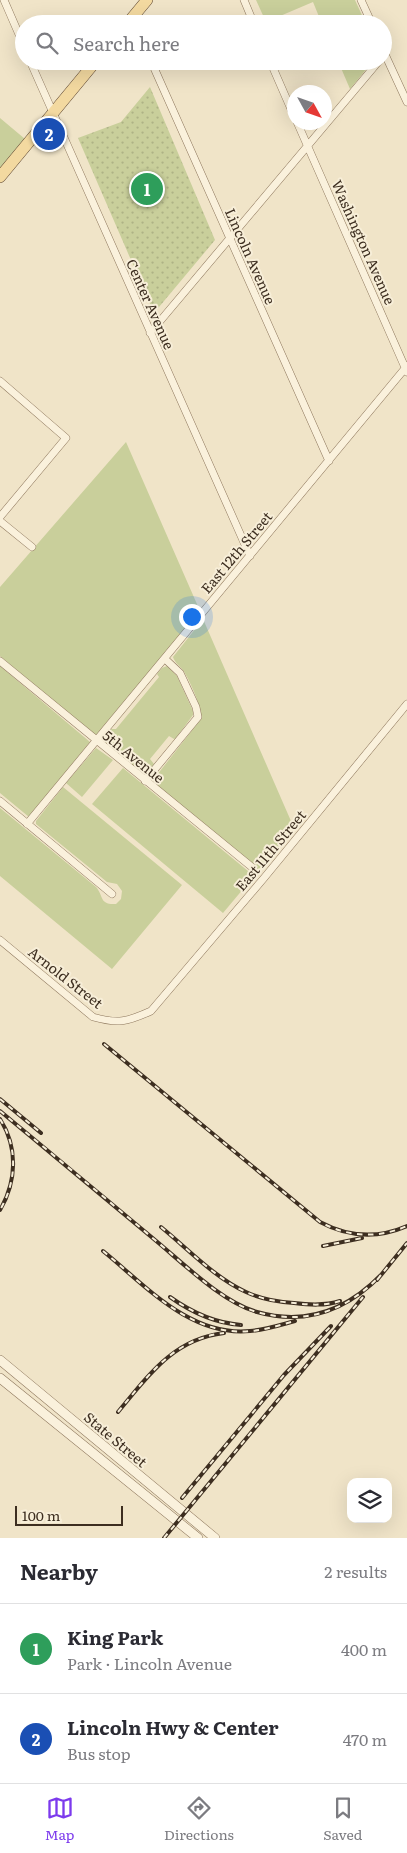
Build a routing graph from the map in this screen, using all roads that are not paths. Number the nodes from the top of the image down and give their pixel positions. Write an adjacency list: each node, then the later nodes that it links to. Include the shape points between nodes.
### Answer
1 (4, 0): 8 (street)
2 (147, 0): 5 (main road)
3 (244, 0): 6 (street)
4 (361, 0): 7 (street)
5 (136, 15)
6 (250, 15)
7 (368, 15)
8 (15, 25)
9 (34, 70): 17 (street, Center Avenue)
10 (89, 70): 17 (main road)
11 (155, 70): 21 (street, Lincoln Avenue)
12 (274, 70): 15 (street)
13 (371, 70): 19 (street)
14 (392, 70): 16 (street)
15 (287, 100)
16 (407, 102)
17 (53, 113): 20 (main road); 22 (street, Center Avenue)
18 (301, 130): 19 (street, Washington Avenue)
19 (308, 146): 21 (street); 23 (street, Washington Avenue)
20 (0, 177)
21 (229, 239): 22 (street); 25 (street, Lincoln Avenue)
22 (150, 333): 28 (street, Center Avenue)
23 (406, 368): 25 (street, East 12th Street)
24 (0, 381): 26 (street, via 66,438)
25 (328, 461): 28 (street, East 12th Street)
26 (0, 519): 27 (street)
27 (32, 547)
28 (250, 556): 29 (street, East 12th Street)
29 (165, 659): 32 (street, East 12th Street); 33 (street, via 180,674 198,717)
30 (0, 661): 32 (street, 5th Avenue)
31 (407, 704): 39 (street, East 11th Street)
32 (96, 741): 33 (street, 5th Avenue); 35 (street, East 12th Street)
33 (145, 781): 36 (street, 5th Avenue)
34 (0, 801): 35 (street)
35 (27, 824): 37 (street)
36 (253, 868)
37 (112, 894)
38 (0, 940): 39 (street, Arnold Street, via 93,1017 111,1022 131,1020)
39 (150, 1011)
40 (0, 1360): 43 (street, State Street)
41 (0, 1378): 42 (street, State Street)
42 (198, 1538)
43 (215, 1538)

